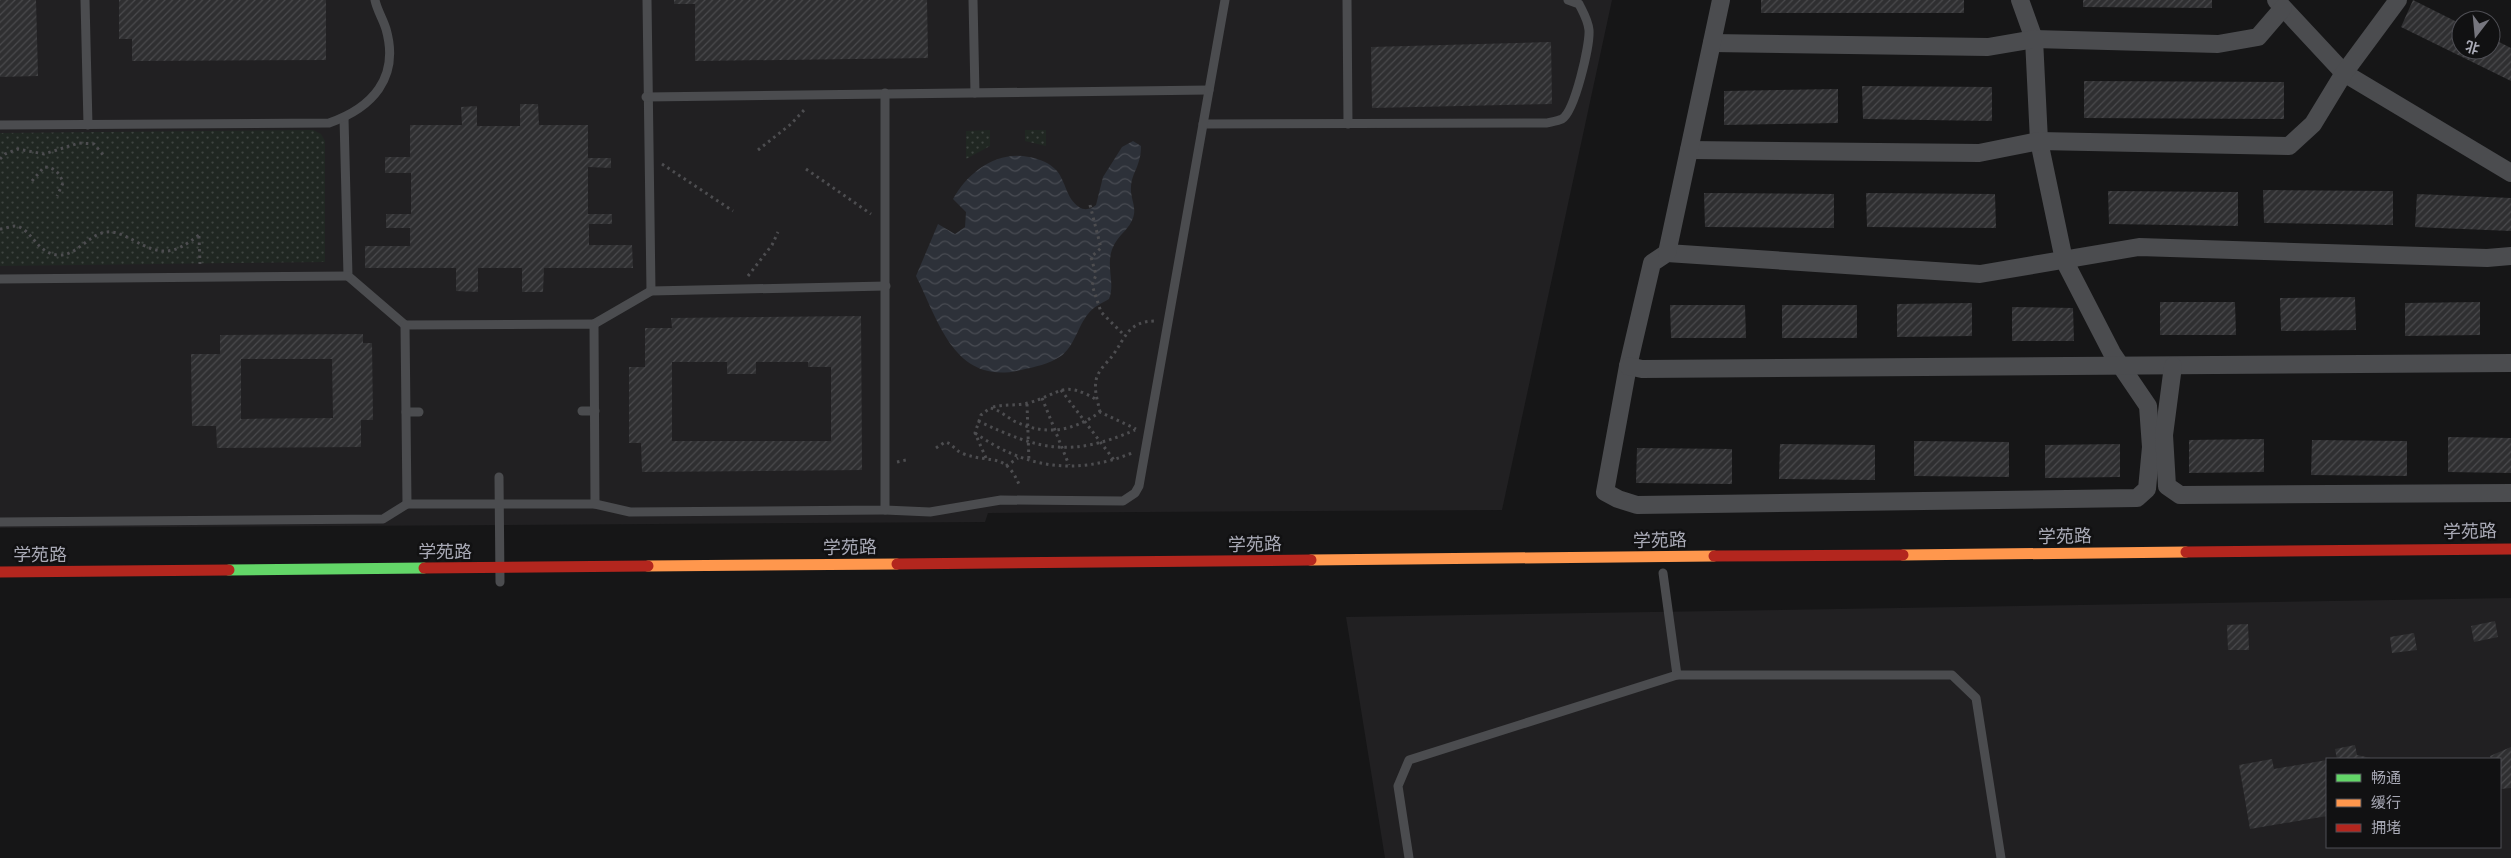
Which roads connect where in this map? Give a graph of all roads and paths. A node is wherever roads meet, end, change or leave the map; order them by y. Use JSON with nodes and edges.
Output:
{"nodes":[{"id":1,"x":85,"y":0,"type":"edge"},
{"id":2,"x":375,"y":0,"type":"edge"},
{"id":3,"x":647,"y":0,"type":"edge"},
{"id":4,"x":973,"y":0,"type":"edge"},
{"id":5,"x":1226,"y":0,"type":"edge"},
{"id":6,"x":1347,"y":0,"type":"edge"},
{"id":7,"x":1568,"y":0,"type":"edge"},
{"id":8,"x":1721,"y":0,"type":"edge"},
{"id":9,"x":2020,"y":0,"type":"edge"},
{"id":10,"x":2398,"y":0,"type":"edge"},
{"id":11,"x":2280,"y":4,"type":"edge"},
{"id":12,"x":2034,"y":39,"type":"junction"},
{"id":13,"x":1712,"y":43,"type":"junction"},
{"id":14,"x":2344,"y":73,"type":"junction"},
{"id":15,"x":1209,"y":90,"type":"junction"},
{"id":16,"x":885,"y":93,"type":"junction"},
{"id":17,"x":974,"y":93,"type":"junction"},
{"id":18,"x":816,"y":94,"type":"junction"},
{"id":19,"x":646,"y":97,"type":"junction"},
{"id":20,"x":344,"y":118,"type":"junction"},
{"id":21,"x":88,"y":124,"type":"junction"},
{"id":22,"x":1203,"y":124,"type":"junction"},
{"id":23,"x":1348,"y":124,"type":"junction"},
{"id":24,"x":0,"y":125,"type":"edge"},
{"id":25,"x":2039,"y":141,"type":"junction"},
{"id":26,"x":758,"y":150,"type":"dead end"},
{"id":27,"x":1689,"y":150,"type":"junction"},
{"id":28,"x":104,"y":156,"type":"dead end"},
{"id":29,"x":648,"y":158,"type":"junction"},
{"id":30,"x":0,"y":159,"type":"edge"},
{"id":31,"x":806,"y":169,"type":"dead end"},
{"id":32,"x":2511,"y":173,"type":"edge"},
{"id":33,"x":32,"y":181,"type":"dead end"},
{"id":34,"x":57,"y":196,"type":"dead end"},
{"id":35,"x":1090,"y":205,"type":"dead end"},
{"id":36,"x":732,"y":211,"type":"dead end"},
{"id":37,"x":885,"y":222,"type":"junction"},
{"id":38,"x":0,"y":229,"type":"edge"},
{"id":39,"x":778,"y":232,"type":"dead end"},
{"id":40,"x":1666,"y":253,"type":"junction"},
{"id":41,"x":2511,"y":256,"type":"edge"},
{"id":42,"x":2064,"y":260,"type":"junction"},
{"id":43,"x":348,"y":276,"type":"junction"},
{"id":44,"x":201,"y":278,"type":"junction"},
{"id":45,"x":0,"y":279,"type":"edge"},
{"id":46,"x":886,"y":286,"type":"junction"},
{"id":47,"x":745,"y":289,"type":"junction"},
{"id":48,"x":650,"y":290,"type":"junction"},
{"id":49,"x":1168,"y":322,"type":"junction"},
{"id":50,"x":405,"y":324,"type":"junction"},
{"id":51,"x":594,"y":324,"type":"junction"},
{"id":52,"x":1124,"y":335,"type":"junction"},
{"id":53,"x":2511,"y":363,"type":"edge"},
{"id":54,"x":1628,"y":366,"type":"junction"},
{"id":55,"x":2173,"y":366,"type":"junction"},
{"id":56,"x":2121,"y":367,"type":"junction"},
{"id":57,"x":1061,"y":390,"type":"junction"},
{"id":58,"x":1042,"y":398,"type":"junction"},
{"id":59,"x":1098,"y":400,"type":"junction"},
{"id":60,"x":1027,"y":404,"type":"junction"},
{"id":61,"x":990,"y":408,"type":"junction"},
{"id":62,"x":582,"y":411,"type":"dead end"},
{"id":63,"x":595,"y":411,"type":"junction"},
{"id":64,"x":406,"y":412,"type":"junction"},
{"id":65,"x":419,"y":412,"type":"dead end"},
{"id":66,"x":1100,"y":412,"type":"junction"},
{"id":67,"x":978,"y":421,"type":"junction"},
{"id":68,"x":1085,"y":423,"type":"junction"},
{"id":69,"x":1149,"y":424,"type":"junction"},
{"id":70,"x":1028,"y":427,"type":"junction"},
{"id":71,"x":1137,"y":429,"type":"junction"},
{"id":72,"x":1055,"y":431,"type":"junction"},
{"id":73,"x":975,"y":433,"type":"junction"},
{"id":74,"x":1029,"y":443,"type":"junction"},
{"id":75,"x":1101,"y":443,"type":"junction"},
{"id":76,"x":1062,"y":447,"type":"junction"},
{"id":77,"x":936,"y":448,"type":"dead end"},
{"id":78,"x":1145,"y":448,"type":"junction"},
{"id":79,"x":986,"y":458,"type":"junction"},
{"id":80,"x":1018,"y":458,"type":"junction"},
{"id":81,"x":1114,"y":460,"type":"junction"},
{"id":82,"x":1029,"y":462,"type":"junction"},
{"id":83,"x":1069,"y":465,"type":"junction"},
{"id":84,"x":1006,"y":466,"type":"junction"},
{"id":85,"x":499,"y":477,"type":"dead end"},
{"id":86,"x":2511,"y":493,"type":"edge"},
{"id":87,"x":1022,"y":500,"type":"junction"},
{"id":88,"x":407,"y":504,"type":"junction"},
{"id":89,"x":500,"y":504,"type":"junction"},
{"id":90,"x":595,"y":504,"type":"junction"},
{"id":91,"x":885,"y":510,"type":"junction"},
{"id":92,"x":0,"y":522,"type":"edge"},
{"id":93,"x":2511,"y":549,"type":"edge"},
{"id":94,"x":500,"y":568,"type":"junction"},
{"id":95,"x":0,"y":572,"type":"edge"},
{"id":96,"x":1663,"y":574,"type":"dead end"},
{"id":97,"x":501,"y":582,"type":"dead end"},
{"id":98,"x":1678,"y":675,"type":"junction"},
{"id":99,"x":1409,"y":858,"type":"edge"},
{"id":100,"x":2001,"y":858,"type":"edge"}],
"edges":[{"from":1,"to":21,"type":"lane"},
{"from":2,"to":20,"type":"lane"},
{"from":3,"to":19,"type":"lane"},
{"from":4,"to":17,"type":"lane"},
{"from":5,"to":15,"type":"lane"},
{"from":6,"to":23,"type":"lane"},
{"from":7,"to":23,"type":"lane"},
{"from":8,"to":13,"type":"street"},
{"from":9,"to":12,"type":"street"},
{"from":10,"to":14,"type":"street"},
{"from":11,"to":12,"type":"street"},
{"from":11,"to":14,"type":"street"},
{"from":12,"to":13,"type":"street"},
{"from":12,"to":25,"type":"street"},
{"from":13,"to":27,"type":"street"},
{"from":14,"to":25,"type":"street"},
{"from":14,"to":32,"type":"street"},
{"from":15,"to":17,"type":"lane"},
{"from":15,"to":22,"type":"lane"},
{"from":16,"to":17,"type":"lane"},
{"from":16,"to":18,"type":"lane"},
{"from":16,"to":37,"type":"lane"},
{"from":18,"to":19,"type":"lane"},
{"from":18,"to":26,"type":"path"},
{"from":19,"to":29,"type":"lane"},
{"from":20,"to":21,"type":"lane"},
{"from":20,"to":43,"type":"lane"},
{"from":21,"to":24,"type":"lane"},
{"from":22,"to":23,"type":"lane"},
{"from":22,"to":49,"type":"lane"},
{"from":25,"to":27,"type":"street"},
{"from":25,"to":42,"type":"street"},
{"from":27,"to":40,"type":"street"},
{"from":28,"to":30,"type":"path"},
{"from":29,"to":36,"type":"path"},
{"from":29,"to":48,"type":"lane"},
{"from":31,"to":37,"type":"path"},
{"from":33,"to":34,"type":"path"},
{"from":35,"to":52,"type":"path"},
{"from":37,"to":46,"type":"lane"},
{"from":38,"to":44,"type":"path"},
{"from":39,"to":47,"type":"path"},
{"from":40,"to":42,"type":"street"},
{"from":40,"to":54,"type":"street"},
{"from":41,"to":42,"type":"street"},
{"from":42,"to":56,"type":"street"},
{"from":43,"to":44,"type":"lane"},
{"from":43,"to":50,"type":"lane"},
{"from":44,"to":45,"type":"lane"},
{"from":46,"to":47,"type":"lane"},
{"from":46,"to":91,"type":"lane"},
{"from":47,"to":48,"type":"lane"},
{"from":48,"to":51,"type":"lane"},
{"from":49,"to":52,"type":"path"},
{"from":49,"to":69,"type":"lane"},
{"from":50,"to":51,"type":"lane"},
{"from":50,"to":64,"type":"lane"},
{"from":51,"to":63,"type":"lane"},
{"from":52,"to":59,"type":"path"},
{"from":53,"to":55,"type":"street"},
{"from":54,"to":56,"type":"street"},
{"from":54,"to":56,"type":"street"},
{"from":55,"to":56,"type":"street"},
{"from":55,"to":86,"type":"street"},
{"from":57,"to":58,"type":"path"},
{"from":57,"to":59,"type":"path"},
{"from":57,"to":68,"type":"path"},
{"from":58,"to":60,"type":"path"},
{"from":58,"to":72,"type":"path"},
{"from":59,"to":66,"type":"path"},
{"from":60,"to":61,"type":"path"},
{"from":60,"to":70,"type":"path"},
{"from":61,"to":67,"type":"path"},
{"from":61,"to":70,"type":"path"},
{"from":62,"to":63,"type":"lane"},
{"from":63,"to":90,"type":"lane"},
{"from":64,"to":65,"type":"lane"},
{"from":64,"to":88,"type":"lane"},
{"from":66,"to":68,"type":"path"},
{"from":66,"to":71,"type":"path"},
{"from":67,"to":73,"type":"path"},
{"from":67,"to":74,"type":"path"},
{"from":68,"to":72,"type":"path"},
{"from":68,"to":75,"type":"path"},
{"from":69,"to":71,"type":"path"},
{"from":69,"to":78,"type":"lane"},
{"from":70,"to":72,"type":"path"},
{"from":70,"to":74,"type":"path"},
{"from":71,"to":75,"type":"path"},
{"from":72,"to":76,"type":"path"},
{"from":73,"to":79,"type":"path"},
{"from":73,"to":80,"type":"path"},
{"from":74,"to":76,"type":"path"},
{"from":74,"to":82,"type":"path"},
{"from":75,"to":76,"type":"path"},
{"from":75,"to":81,"type":"path"},
{"from":76,"to":83,"type":"path"},
{"from":77,"to":79,"type":"path"},
{"from":78,"to":81,"type":"path"},
{"from":78,"to":87,"type":"lane"},
{"from":79,"to":84,"type":"path"},
{"from":80,"to":82,"type":"path"},
{"from":80,"to":84,"type":"path"},
{"from":81,"to":83,"type":"path"},
{"from":82,"to":83,"type":"path"},
{"from":84,"to":87,"type":"path"},
{"from":85,"to":89,"type":"lane"},
{"from":87,"to":91,"type":"lane"},
{"from":88,"to":89,"type":"lane"},
{"from":88,"to":92,"type":"lane"},
{"from":89,"to":90,"type":"lane"},
{"from":89,"to":94,"type":"lane"},
{"from":90,"to":91,"type":"lane"},
{"from":93,"to":94,"type":"street","name":"学苑路"},
{"from":94,"to":95,"type":"street","name":"学苑路"},
{"from":94,"to":97,"type":"lane"},
{"from":96,"to":98,"type":"lane"},
{"from":98,"to":99,"type":"lane"},
{"from":98,"to":100,"type":"lane"}]}
